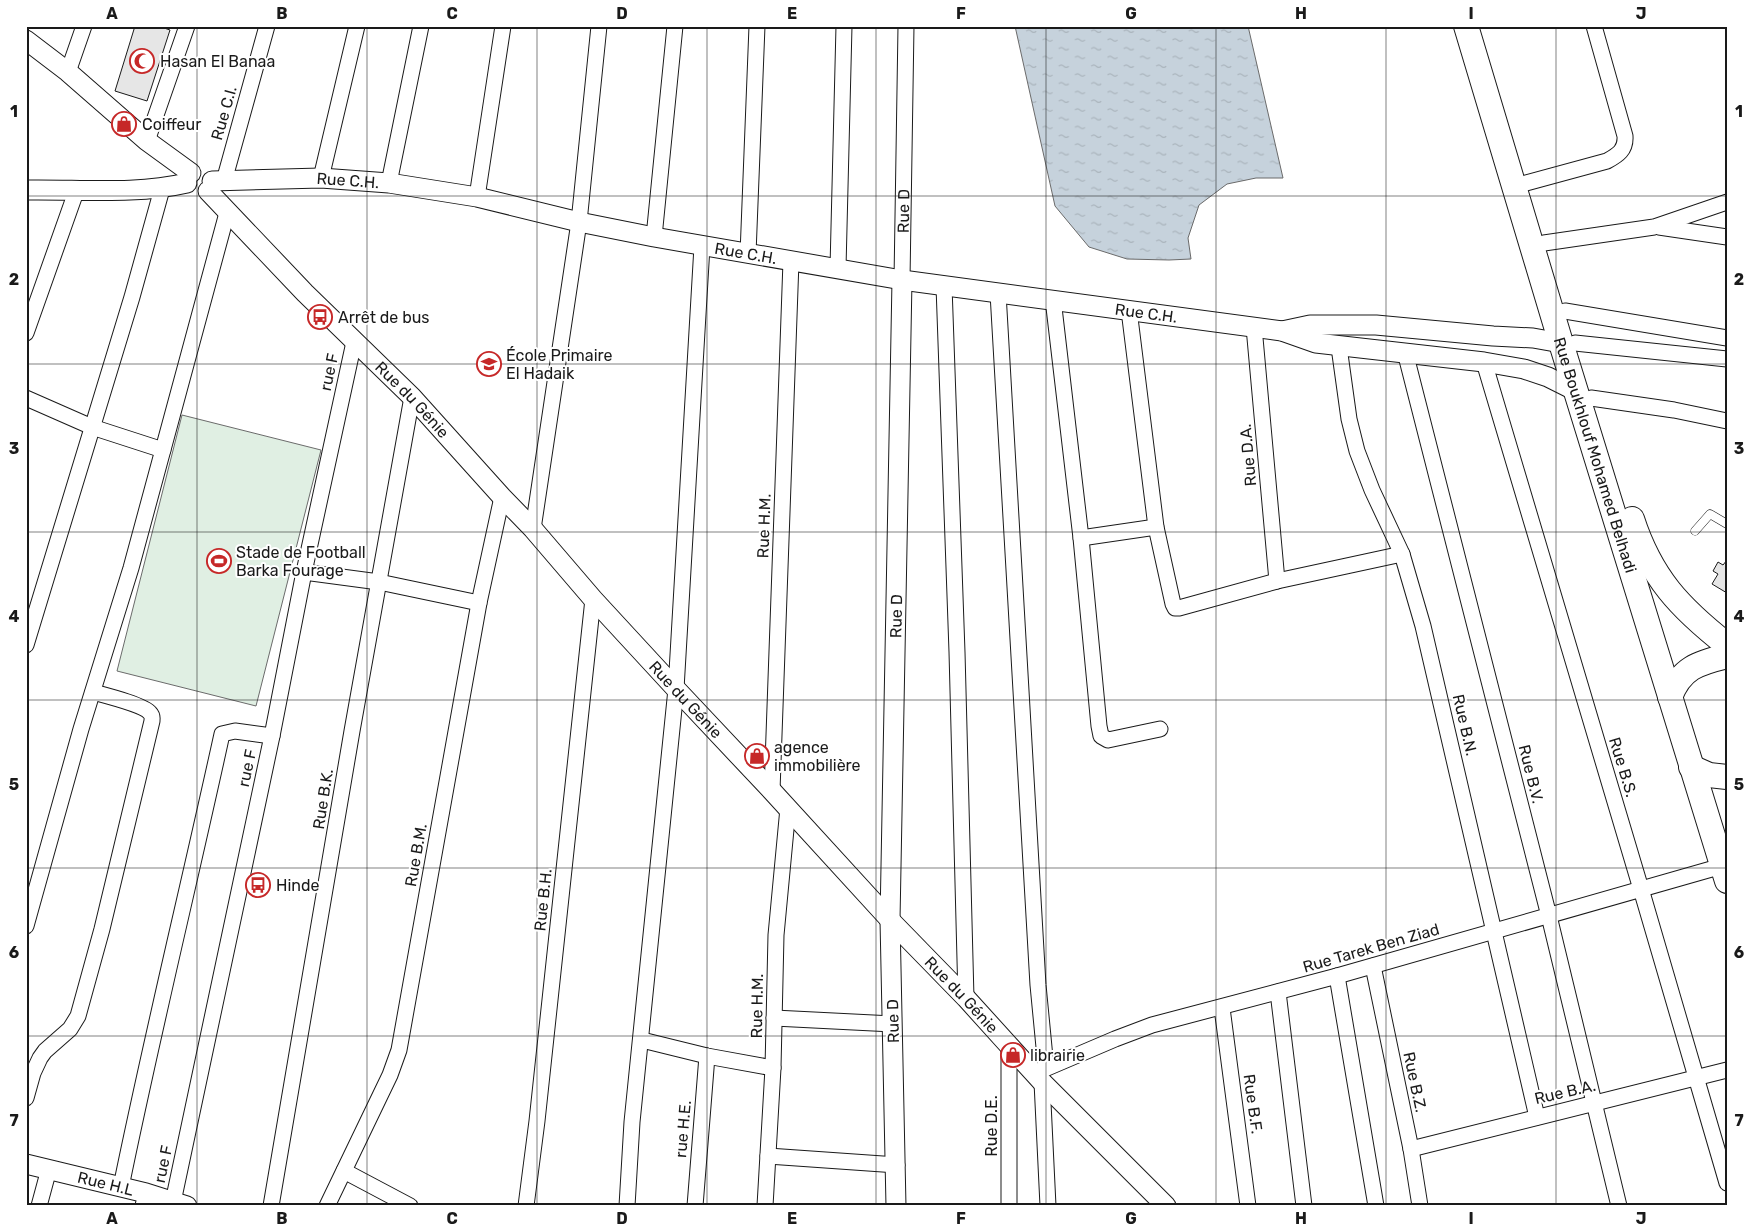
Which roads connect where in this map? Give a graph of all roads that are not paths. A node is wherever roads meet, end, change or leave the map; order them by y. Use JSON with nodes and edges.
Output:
{"nodes":[{"id":1,"x":84,"y":26,"type":"edge"},
{"id":2,"x":187,"y":26,"type":"edge"},
{"id":3,"x":267,"y":26,"type":"edge"},
{"id":4,"x":357,"y":26,"type":"edge"},
{"id":5,"x":421,"y":26,"type":"edge"},
{"id":6,"x":504,"y":26,"type":"edge"},
{"id":7,"x":600,"y":26,"type":"edge"},
{"id":8,"x":675,"y":26,"type":"edge"},
{"id":9,"x":757,"y":26,"type":"edge"},
{"id":10,"x":844,"y":26,"type":"edge"},
{"id":11,"x":906,"y":26,"type":"edge"},
{"id":12,"x":1466,"y":26,"type":"edge"},
{"id":13,"x":1480,"y":26,"type":"edge"},
{"id":14,"x":1594,"y":26,"type":"edge"},
{"id":15,"x":26,"y":40,"type":"edge"},
{"id":16,"x":68,"y":72,"type":"junction"},
{"id":17,"x":147,"y":141,"type":"junction"},
{"id":18,"x":189,"y":178,"type":"junction"},
{"id":19,"x":321,"y":178,"type":"junction"},
{"id":20,"x":388,"y":183,"type":"junction"},
{"id":21,"x":1526,"y":183,"type":"junction"},
{"id":22,"x":214,"y":185,"type":"junction"},
{"id":23,"x":77,"y":189,"type":"junction"},
{"id":24,"x":162,"y":189,"type":"junction"},
{"id":25,"x":26,"y":190,"type":"edge"},
{"id":26,"x":477,"y":197,"type":"junction"},
{"id":27,"x":1727,"y":202,"type":"edge"},
{"id":28,"x":227,"y":213,"type":"junction"},
{"id":29,"x":579,"y":222,"type":"junction"},
{"id":30,"x":1654,"y":227,"type":"junction"},
{"id":31,"x":654,"y":237,"type":"junction"},
{"id":32,"x":1727,"y":237,"type":"edge"},
{"id":33,"x":1544,"y":243,"type":"junction"},
{"id":34,"x":702,"y":246,"type":"junction"},
{"id":35,"x":748,"y":254,"type":"junction"},
{"id":36,"x":790,"y":261,"type":"junction"},
{"id":37,"x":838,"y":268,"type":"junction"},
{"id":38,"x":902,"y":280,"type":"junction"},
{"id":39,"x":944,"y":286,"type":"junction"},
{"id":40,"x":998,"y":293,"type":"junction"},
{"id":41,"x":1053,"y":299,"type":"junction"},
{"id":42,"x":1129,"y":310,"type":"junction"},
{"id":43,"x":1565,"y":310,"type":"junction"},
{"id":44,"x":1254,"y":327,"type":"junction"},
{"id":45,"x":1282,"y":331,"type":"junction"},
{"id":46,"x":26,"y":333,"type":"edge"},
{"id":47,"x":1727,"y":338,"type":"edge"},
{"id":48,"x":354,"y":342,"type":"junction"},
{"id":49,"x":1568,"y":343,"type":"junction"},
{"id":50,"x":1339,"y":347,"type":"junction"},
{"id":51,"x":1405,"y":352,"type":"junction"},
{"id":52,"x":1727,"y":359,"type":"edge"},
{"id":53,"x":1484,"y":362,"type":"junction"},
{"id":54,"x":1584,"y":394,"type":"junction"},
{"id":55,"x":412,"y":397,"type":"junction"},
{"id":56,"x":26,"y":398,"type":"edge"},
{"id":57,"x":1727,"y":421,"type":"edge"},
{"id":58,"x":92,"y":427,"type":"junction"},
{"id":59,"x":163,"y":450,"type":"junction"},
{"id":60,"x":502,"y":497,"type":"junction"},
{"id":61,"x":1727,"y":524,"type":"edge"},
{"id":62,"x":1156,"y":527,"type":"junction"},
{"id":63,"x":533,"y":530,"type":"junction"},
{"id":64,"x":1695,"y":531,"type":"dead end"},
{"id":65,"x":1081,"y":538,"type":"junction"},
{"id":66,"x":1402,"y":554,"type":"junction"},
{"id":67,"x":304,"y":572,"type":"junction"},
{"id":68,"x":1277,"y":581,"type":"junction"},
{"id":69,"x":379,"y":582,"type":"junction"},
{"id":70,"x":593,"y":598,"type":"junction"},
{"id":71,"x":479,"y":603,"type":"junction"},
{"id":72,"x":26,"y":645,"type":"edge"},
{"id":73,"x":1727,"y":645,"type":"edge"},
{"id":74,"x":1727,"y":656,"type":"edge"},
{"id":75,"x":676,"y":690,"type":"junction"},
{"id":76,"x":93,"y":692,"type":"junction"},
{"id":77,"x":1670,"y":697,"type":"junction"},
{"id":78,"x":1160,"y":729,"type":"dead end"},
{"id":79,"x":272,"y":736,"type":"junction"},
{"id":80,"x":1691,"y":767,"type":"junction"},
{"id":81,"x":1727,"y":777,"type":"edge"},
{"id":82,"x":772,"y":791,"type":"junction"},
{"id":83,"x":788,"y":808,"type":"junction"},
{"id":84,"x":1727,"y":827,"type":"edge"},
{"id":85,"x":1722,"y":867,"type":"edge"},
{"id":86,"x":1641,"y":890,"type":"junction"},
{"id":87,"x":1549,"y":916,"type":"junction"},
{"id":88,"x":890,"y":920,"type":"junction"},
{"id":89,"x":26,"y":926,"type":"edge"},
{"id":90,"x":1493,"y":932,"type":"junction"},
{"id":91,"x":1373,"y":966,"type":"junction"},
{"id":92,"x":1337,"y":976,"type":"junction"},
{"id":93,"x":1278,"y":992,"type":"junction"},
{"id":94,"x":966,"y":998,"type":"junction"},
{"id":95,"x":1222,"y":1008,"type":"junction"},
{"id":96,"x":774,"y":1018,"type":"junction"},
{"id":97,"x":893,"y":1024,"type":"junction"},
{"id":98,"x":642,"y":1040,"type":"junction"},
{"id":99,"x":1009,"y":1046,"type":"junction"},
{"id":100,"x":707,"y":1056,"type":"junction"},
{"id":101,"x":773,"y":1068,"type":"junction"},
{"id":102,"x":1727,"y":1070,"type":"edge"},
{"id":103,"x":1041,"y":1075,"type":"junction"},
{"id":104,"x":1695,"y":1077,"type":"junction"},
{"id":105,"x":26,"y":1098,"type":"edge"},
{"id":106,"x":1594,"y":1104,"type":"junction"},
{"id":107,"x":1537,"y":1117,"type":"junction"},
{"id":108,"x":1411,"y":1149,"type":"junction"},
{"id":109,"x":768,"y":1156,"type":"junction"},
{"id":110,"x":26,"y":1164,"type":"edge"},
{"id":111,"x":896,"y":1165,"type":"junction"},
{"id":112,"x":49,"y":1169,"type":"junction"},
{"id":113,"x":344,"y":1171,"type":"junction"},
{"id":114,"x":1727,"y":1183,"type":"edge"},
{"id":115,"x":121,"y":1187,"type":"junction"},
{"id":116,"x":144,"y":1199,"type":"edge"},
{"id":117,"x":1160,"y":1203,"type":"edge"},
{"id":118,"x":180,"y":1204,"type":"edge"},
{"id":119,"x":39,"y":1206,"type":"edge"},
{"id":120,"x":271,"y":1206,"type":"edge"},
{"id":121,"x":327,"y":1206,"type":"edge"},
{"id":122,"x":410,"y":1206,"type":"edge"},
{"id":123,"x":526,"y":1206,"type":"edge"},
{"id":124,"x":626,"y":1206,"type":"edge"},
{"id":125,"x":695,"y":1206,"type":"edge"},
{"id":126,"x":765,"y":1206,"type":"edge"},
{"id":127,"x":896,"y":1206,"type":"edge"},
{"id":128,"x":1009,"y":1206,"type":"edge"},
{"id":129,"x":1048,"y":1206,"type":"edge"},
{"id":130,"x":1248,"y":1206,"type":"edge"},
{"id":131,"x":1304,"y":1206,"type":"edge"},
{"id":132,"x":1376,"y":1206,"type":"edge"},
{"id":133,"x":1420,"y":1206,"type":"edge"},
{"id":134,"x":1619,"y":1206,"type":"edge"}],
"edges":[{"from":1,"to":16,"type":"street"},
{"from":2,"to":17,"type":"street"},
{"from":3,"to":22,"type":"street","name":"Rue C.I."},
{"from":4,"to":19,"type":"street"},
{"from":5,"to":20,"type":"street"},
{"from":6,"to":26,"type":"street"},
{"from":7,"to":29,"type":"street"},
{"from":8,"to":31,"type":"street"},
{"from":9,"to":35,"type":"street"},
{"from":10,"to":37,"type":"street"},
{"from":11,"to":38,"type":"street","name":"Rue D"},
{"from":12,"to":49,"type":"main road","name":"Rue Boukhlouf Mohamed Belhadi"},
{"from":13,"to":21,"type":"main road","name":"Rue Boukhlouf Mohamed Belhadi"},
{"from":14,"to":21,"type":"street"},
{"from":15,"to":16,"type":"street"},
{"from":16,"to":17,"type":"street"},
{"from":17,"to":18,"type":"street"},
{"from":18,"to":22,"type":"street","name":"Rue C.H."},
{"from":18,"to":24,"type":"street"},
{"from":19,"to":20,"type":"street","name":"Rue C.H."},
{"from":19,"to":22,"type":"street","name":"Rue C.H."},
{"from":20,"to":26,"type":"street","name":"Rue C.H."},
{"from":21,"to":33,"type":"main road","name":"Rue Boukhlouf Mohamed Belhadi"},
{"from":22,"to":28,"type":"street","name":"Rue du Génie"},
{"from":23,"to":24,"type":"street"},
{"from":23,"to":25,"type":"street"},
{"from":23,"to":46,"type":"street"},
{"from":24,"to":58,"type":"street"},
{"from":26,"to":29,"type":"street","name":"Rue C.H."},
{"from":27,"to":30,"type":"street"},
{"from":28,"to":48,"type":"street","name":"Rue du Génie"},
{"from":28,"to":59,"type":"street"},
{"from":29,"to":31,"type":"street","name":"Rue C.H."},
{"from":29,"to":63,"type":"street"},
{"from":30,"to":32,"type":"street"},
{"from":30,"to":33,"type":"street"},
{"from":31,"to":34,"type":"street","name":"Rue C.H."},
{"from":33,"to":43,"type":"main road","name":"Rue Boukhlouf Mohamed Belhadi"},
{"from":34,"to":35,"type":"street","name":"Rue C.H."},
{"from":34,"to":75,"type":"street"},
{"from":35,"to":36,"type":"street","name":"Rue C.H."},
{"from":36,"to":37,"type":"street","name":"Rue C.H."},
{"from":36,"to":82,"type":"street","name":"Rue H.M."},
{"from":37,"to":38,"type":"street","name":"Rue C.H."},
{"from":38,"to":39,"type":"street","name":"Rue C.H."},
{"from":38,"to":88,"type":"street","name":"Rue D"},
{"from":39,"to":40,"type":"street","name":"Rue C.H."},
{"from":39,"to":94,"type":"street"},
{"from":40,"to":41,"type":"street","name":"Rue C.H."},
{"from":40,"to":103,"type":"street"},
{"from":41,"to":42,"type":"street","name":"Rue C.H."},
{"from":41,"to":65,"type":"street"},
{"from":42,"to":44,"type":"street","name":"Rue C.H."},
{"from":42,"to":62,"type":"street"},
{"from":43,"to":47,"type":"street"},
{"from":43,"to":49,"type":"main road","name":"Rue Boukhlouf Mohamed Belhadi"},
{"from":44,"to":45,"type":"street","name":"Rue C.H."},
{"from":44,"to":68,"type":"street","name":"Rue D.A."},
{"from":45,"to":49,"type":"street","name":"Rue C.H."},
{"from":45,"to":50,"type":"street","name":"Rue C.H."},
{"from":48,"to":55,"type":"street","name":"Rue du Génie"},
{"from":48,"to":67,"type":"street","name":"rue F"},
{"from":49,"to":52,"type":"street"},
{"from":49,"to":54,"type":"main road","name":"Rue Boukhlouf Mohamed Belhadi"},
{"from":50,"to":51,"type":"street","name":"Rue C.H."},
{"from":50,"to":66,"type":"street","name":"Rue B.N."},
{"from":51,"to":53,"type":"street","name":"Rue C.H."},
{"from":51,"to":87,"type":"street","name":"Rue B.V."},
{"from":53,"to":54,"type":"street","name":"Rue C.H."},
{"from":53,"to":86,"type":"street","name":"Rue B.S."},
{"from":54,"to":57,"type":"street"},
{"from":54,"to":73,"type":"main road","name":"Rue Boukhlouf Mohamed Belhadi"},
{"from":54,"to":77,"type":"main road","name":"Rue Boukhlouf Mohamed Belhadi"},
{"from":55,"to":60,"type":"street","name":"Rue du Génie"},
{"from":55,"to":69,"type":"street","name":"Rue B.K."},
{"from":56,"to":58,"type":"street"},
{"from":58,"to":59,"type":"street"},
{"from":58,"to":72,"type":"street"},
{"from":59,"to":76,"type":"street"},
{"from":60,"to":63,"type":"street","name":"Rue du Génie"},
{"from":60,"to":71,"type":"street","name":"Rue B.M."},
{"from":61,"to":64,"type":"lane"},
{"from":62,"to":65,"type":"street"},
{"from":62,"to":68,"type":"street"},
{"from":63,"to":70,"type":"street","name":"Rue du Génie"},
{"from":65,"to":78,"type":"street"},
{"from":66,"to":68,"type":"street"},
{"from":66,"to":90,"type":"street","name":"Rue B.N."},
{"from":67,"to":69,"type":"street"},
{"from":67,"to":79,"type":"street","name":"rue F"},
{"from":69,"to":71,"type":"street"},
{"from":69,"to":120,"type":"street","name":"Rue B.K."},
{"from":70,"to":75,"type":"street","name":"Rue du Génie"},
{"from":70,"to":123,"type":"street","name":"Rue B.H."},
{"from":71,"to":113,"type":"street","name":"Rue B.M."},
{"from":74,"to":77,"type":"main road"},
{"from":75,"to":82,"type":"street","name":"Rue du Génie"},
{"from":75,"to":98,"type":"street"},
{"from":76,"to":89,"type":"street"},
{"from":76,"to":105,"type":"street"},
{"from":77,"to":80,"type":"main road","name":"Rue Boukhlouf Mohamed Belhadi"},
{"from":79,"to":115,"type":"street"},
{"from":79,"to":118,"type":"street","name":"rue F"},
{"from":80,"to":81,"type":"main road"},
{"from":80,"to":85,"type":"main road","name":"Rue Boukhlouf Mohamed Belhadi"},
{"from":82,"to":83,"type":"street","name":"Rue du Génie"},
{"from":83,"to":88,"type":"street","name":"Rue du Génie"},
{"from":83,"to":96,"type":"street","name":"Rue H.M."},
{"from":84,"to":85,"type":"main road"},
{"from":85,"to":86,"type":"street","name":"Rue Tarek Ben Ziad"},
{"from":86,"to":87,"type":"street","name":"Rue Tarek Ben Ziad"},
{"from":86,"to":104,"type":"street","name":"Rue B.S."},
{"from":87,"to":90,"type":"street","name":"Rue Tarek Ben Ziad"},
{"from":87,"to":106,"type":"street","name":"Rue B.V."},
{"from":88,"to":94,"type":"street","name":"Rue du Génie"},
{"from":88,"to":97,"type":"street","name":"Rue D"},
{"from":90,"to":91,"type":"street","name":"Rue Tarek Ben Ziad"},
{"from":90,"to":107,"type":"street","name":"Rue B.N."},
{"from":91,"to":92,"type":"street","name":"Rue Tarek Ben Ziad"},
{"from":91,"to":108,"type":"street","name":"Rue B.Z."},
{"from":92,"to":93,"type":"street","name":"Rue Tarek Ben Ziad"},
{"from":92,"to":132,"type":"street"},
{"from":93,"to":95,"type":"street","name":"Rue Tarek Ben Ziad"},
{"from":93,"to":131,"type":"street"},
{"from":94,"to":99,"type":"street","name":"Rue du Génie"},
{"from":95,"to":103,"type":"street","name":"Rue Tarek Ben Ziad"},
{"from":95,"to":130,"type":"street","name":"Rue B.F."},
{"from":96,"to":97,"type":"street"},
{"from":96,"to":101,"type":"street","name":"Rue H.M."},
{"from":97,"to":111,"type":"street","name":"Rue D"},
{"from":98,"to":100,"type":"street"},
{"from":98,"to":124,"type":"street"},
{"from":99,"to":103,"type":"street","name":"Rue du Génie"},
{"from":99,"to":128,"type":"street","name":"Rue D.E."},
{"from":100,"to":101,"type":"street"},
{"from":100,"to":125,"type":"street","name":"rue H.E."},
{"from":101,"to":109,"type":"street","name":"Rue H.M."},
{"from":102,"to":104,"type":"street","name":"Rue B.A."},
{"from":103,"to":117,"type":"street","name":"Rue du Génie"},
{"from":103,"to":129,"type":"street"},
{"from":104,"to":106,"type":"street","name":"Rue B.A."},
{"from":104,"to":114,"type":"street","name":"Rue B.S."},
{"from":106,"to":107,"type":"street","name":"Rue B.A."},
{"from":106,"to":134,"type":"street","name":"Rue B.V."},
{"from":107,"to":108,"type":"street","name":"Rue B.A."},
{"from":108,"to":133,"type":"street","name":"Rue B.Z."},
{"from":109,"to":111,"type":"street"},
{"from":109,"to":126,"type":"street","name":"Rue H.M."},
{"from":110,"to":112,"type":"street","name":"Rue H.L"},
{"from":111,"to":127,"type":"street","name":"Rue D"},
{"from":112,"to":115,"type":"street","name":"Rue H.L"},
{"from":112,"to":119,"type":"street"},
{"from":113,"to":121,"type":"street","name":"Rue B.M."},
{"from":113,"to":122,"type":"street"},
{"from":115,"to":116,"type":"street","name":"Rue H.L"},
{"from":116,"to":118,"type":"street","name":"Rue H.L"}]}
